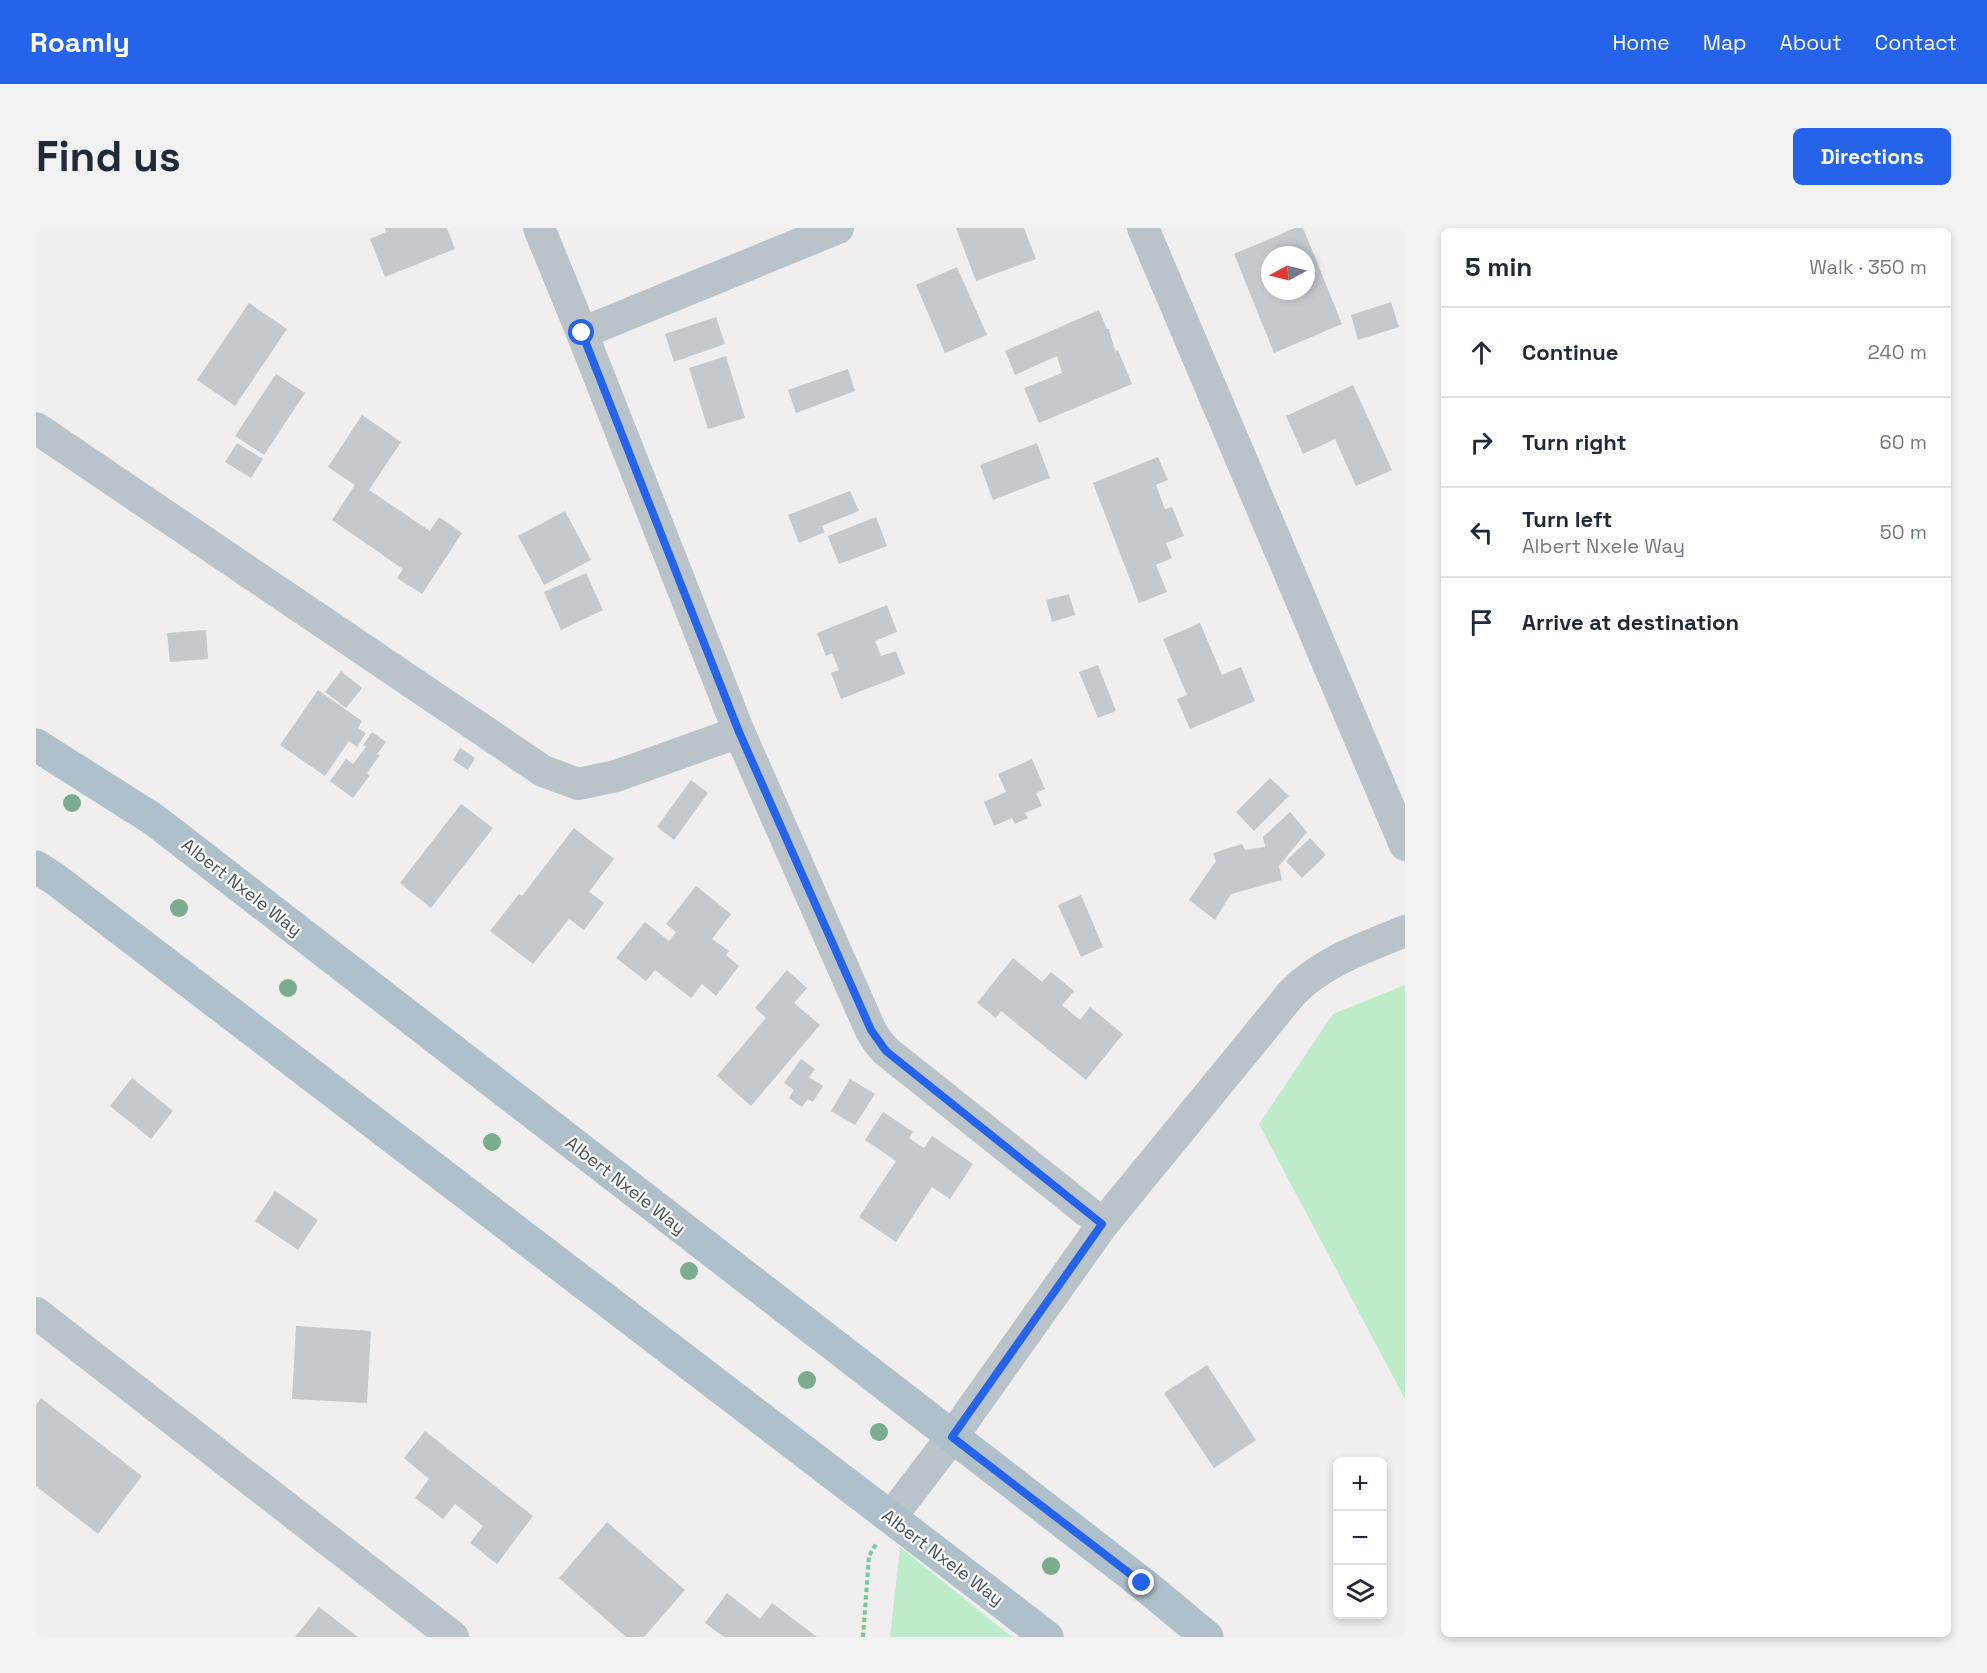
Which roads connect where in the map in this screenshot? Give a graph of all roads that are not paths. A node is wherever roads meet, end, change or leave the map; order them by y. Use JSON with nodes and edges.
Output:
{"nodes":[{"id":1,"x":538,"y":228,"type":"edge"},
{"id":2,"x":838,"y":228,"type":"edge"},
{"id":3,"x":1143,"y":228,"type":"edge"},
{"id":4,"x":582,"y":333,"type":"junction"},
{"id":5,"x":36,"y":428,"type":"edge"},
{"id":6,"x":739,"y":732,"type":"junction"},
{"id":7,"x":36,"y":745,"type":"edge"},
{"id":8,"x":1405,"y":845,"type":"edge"},
{"id":9,"x":36,"y":867,"type":"edge"},
{"id":10,"x":1405,"y":931,"type":"edge"},
{"id":11,"x":1102,"y":1224,"type":"junction"},
{"id":12,"x":36,"y":1313,"type":"edge"},
{"id":13,"x":952,"y":1437,"type":"junction"},
{"id":14,"x":891,"y":1517,"type":"junction"},
{"id":15,"x":453,"y":1637,"type":"edge"},
{"id":16,"x":1047,"y":1637,"type":"edge"},
{"id":17,"x":1207,"y":1637,"type":"edge"}],
"edges":[{"from":1,"to":4,"type":"street"},
{"from":2,"to":4,"type":"street"},
{"from":3,"to":8,"type":"street"},
{"from":4,"to":6,"type":"street"},
{"from":5,"to":6,"type":"street"},
{"from":6,"to":11,"type":"street"},
{"from":7,"to":13,"type":"main road","name":"Albert Nxele Way"},
{"from":9,"to":14,"type":"main road","name":"Albert Nxele Way"},
{"from":10,"to":11,"type":"street"},
{"from":11,"to":13,"type":"street"},
{"from":12,"to":15,"type":"street"},
{"from":13,"to":14,"type":"street"},
{"from":13,"to":17,"type":"main road","name":"Albert Nxele Way"},
{"from":14,"to":16,"type":"main road","name":"Albert Nxele Way"}]}
